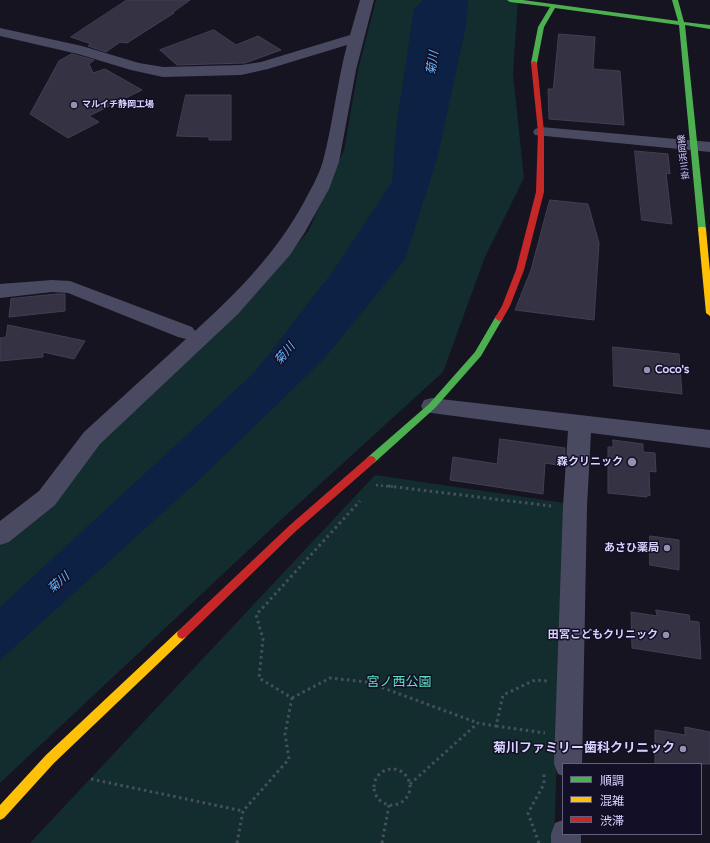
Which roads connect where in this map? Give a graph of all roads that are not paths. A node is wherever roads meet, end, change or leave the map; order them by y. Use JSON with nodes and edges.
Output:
{"nodes":[{"id":1,"x":367,"y":0,"type":"edge"},
{"id":2,"x":510,"y":0,"type":"edge"},
{"id":3,"x":675,"y":0,"type":"edge"},
{"id":4,"x":530,"y":2,"type":"edge"},
{"id":5,"x":553,"y":6,"type":"junction"},
{"id":6,"x":682,"y":24,"type":"junction"},
{"id":7,"x":710,"y":27,"type":"edge"},
{"id":8,"x":0,"y":32,"type":"edge"},
{"id":9,"x":356,"y":38,"type":"junction"},
{"id":10,"x":541,"y":132,"type":"junction"},
{"id":11,"x":693,"y":146,"type":"junction"},
{"id":12,"x":710,"y":147,"type":"edge"},
{"id":13,"x":0,"y":291,"type":"edge"},
{"id":14,"x":710,"y":313,"type":"edge"},
{"id":15,"x":185,"y":332,"type":"dead end"},
{"id":16,"x":432,"y":406,"type":"junction"},
{"id":17,"x":580,"y":423,"type":"junction"},
{"id":18,"x":710,"y":439,"type":"edge"},
{"id":19,"x":0,"y":535,"type":"edge"},
{"id":20,"x":556,"y":767,"type":"edge"},
{"id":21,"x":0,"y":814,"type":"edge"}],
"edges":[{"from":1,"to":9,"type":"street"},
{"from":2,"to":4,"type":"street"},
{"from":3,"to":6,"type":"street","name":"掛川浜岡線"},
{"from":4,"to":5,"type":"street"},
{"from":5,"to":6,"type":"street"},
{"from":5,"to":10,"type":"street"},
{"from":6,"to":7,"type":"street"},
{"from":6,"to":11,"type":"street","name":"掛川浜岡線"},
{"from":8,"to":9,"type":"street"},
{"from":9,"to":19,"type":"street"},
{"from":10,"to":11,"type":"street"},
{"from":10,"to":16,"type":"street"},
{"from":11,"to":12,"type":"street"},
{"from":11,"to":14,"type":"street","name":"掛川浜岡線"},
{"from":13,"to":15,"type":"street"},
{"from":16,"to":17,"type":"street"},
{"from":16,"to":21,"type":"street"},
{"from":17,"to":18,"type":"street"},
{"from":17,"to":20,"type":"street"}]}
